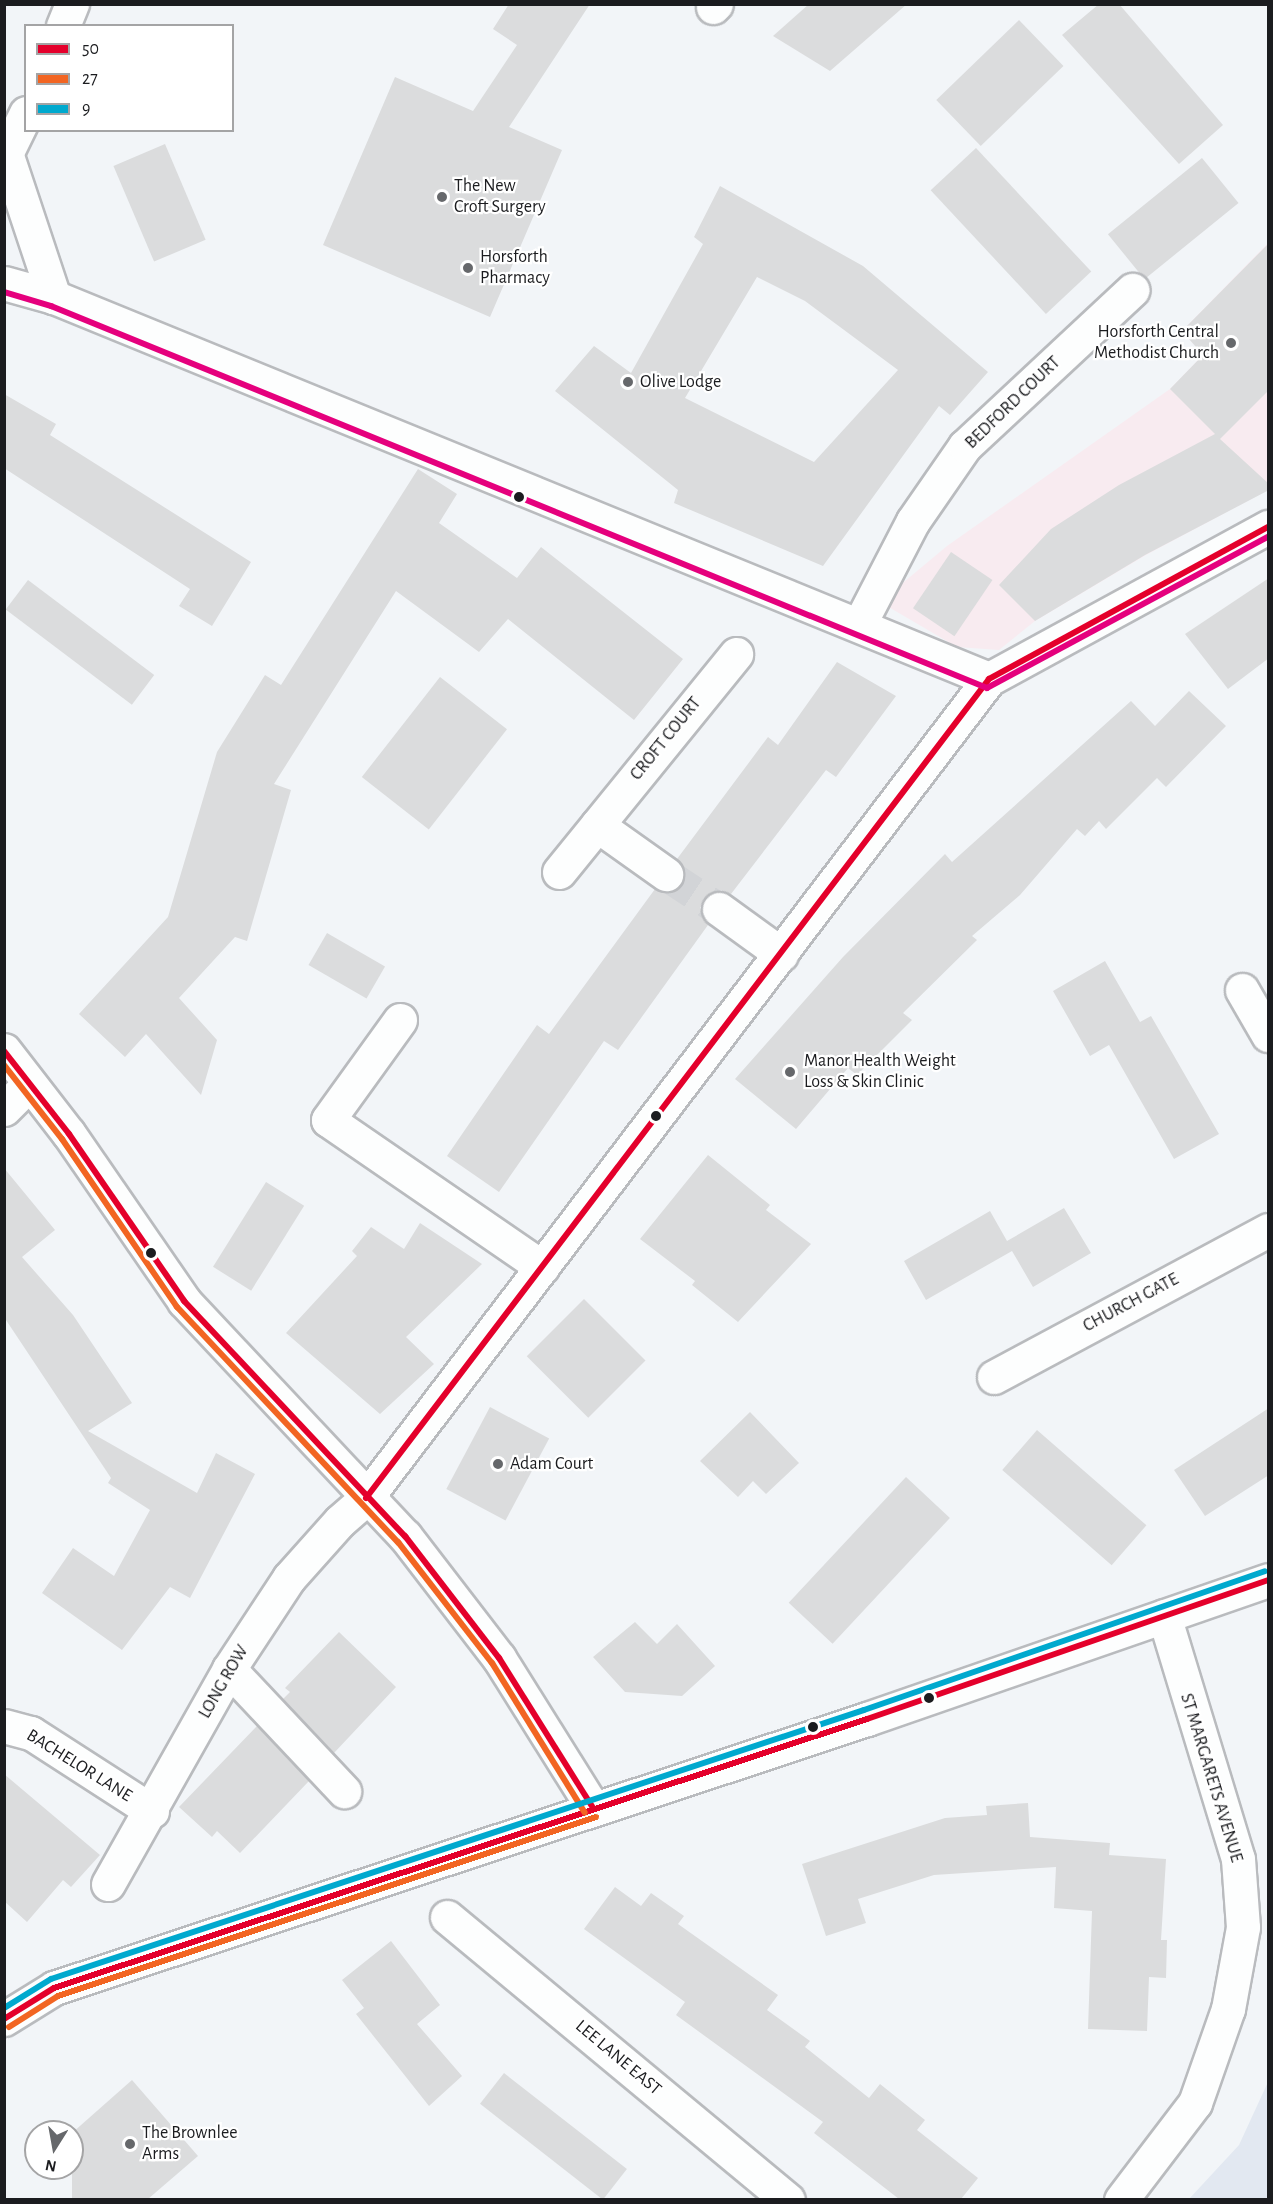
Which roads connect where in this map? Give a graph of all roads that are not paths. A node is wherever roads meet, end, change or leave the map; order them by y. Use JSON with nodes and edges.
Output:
{"nodes":[{"id":1,"x":72,"y":4,"type":"edge"},
{"id":2,"x":64,"y":24,"type":"edge"},
{"id":3,"x":24,"y":117,"type":"edge"},
{"id":4,"x":6,"y":157,"type":"edge"},
{"id":5,"x":4,"y":283,"type":"edge"},
{"id":6,"x":1132,"y":290,"type":"dead end"},
{"id":7,"x":54,"y":297,"type":"junction"},
{"id":8,"x":1269,"y":527,"type":"edge"},
{"id":9,"x":859,"y":625,"type":"junction"},
{"id":10,"x":736,"y":654,"type":"dead end"},
{"id":11,"x":989,"y":679,"type":"junction"},
{"id":12,"x":597,"y":825,"type":"junction"},
{"id":13,"x":559,"y":872,"type":"dead end"},
{"id":14,"x":666,"y":874,"type":"tunnel mouth"},
{"id":15,"x":719,"y":909,"type":"tunnel mouth"},
{"id":16,"x":781,"y":954,"type":"junction"},
{"id":17,"x":1242,"y":990,"type":"dead end"},
{"id":18,"x":400,"y":1020,"type":"dead end"},
{"id":19,"x":1269,"y":1035,"type":"edge"},
{"id":20,"x":4,"y":1050,"type":"edge"},
{"id":21,"x":29,"y":1084,"type":"junction"},
{"id":22,"x":4,"y":1109,"type":"edge"},
{"id":23,"x":1269,"y":1230,"type":"edge"},
{"id":24,"x":542,"y":1267,"type":"junction"},
{"id":25,"x":994,"y":1377,"type":"dead end"},
{"id":26,"x":366,"y":1498,"type":"junction"},
{"id":27,"x":1269,"y":1580,"type":"edge"},
{"id":28,"x":1164,"y":1616,"type":"junction"},
{"id":29,"x":229,"y":1669,"type":"junction"},
{"id":30,"x":4,"y":1726,"type":"edge"},
{"id":31,"x":344,"y":1791,"type":"dead end"},
{"id":32,"x":593,"y":1808,"type":"junction"},
{"id":33,"x":152,"y":1811,"type":"junction"},
{"id":34,"x":108,"y":1884,"type":"dead end"},
{"id":35,"x":447,"y":1917,"type":"dead end"},
{"id":36,"x":4,"y":2019,"type":"edge"},
{"id":37,"x":788,"y":2199,"type":"edge"},
{"id":38,"x":1121,"y":2199,"type":"edge"}],
"edges":[{"from":1,"to":2,"type":"street"},
{"from":3,"to":4,"type":"street"},
{"from":4,"to":7,"type":"street"},
{"from":5,"to":7,"type":"street"},
{"from":6,"to":9,"type":"street","name":"BEDFORD COURT"},
{"from":7,"to":9,"type":"street"},
{"from":8,"to":11,"type":"street"},
{"from":9,"to":11,"type":"street"},
{"from":10,"to":12,"type":"street","name":"CROFT COURT"},
{"from":11,"to":16,"type":"street","name":"LONG ROW"},
{"from":12,"to":13,"type":"street","name":"CROFT COURT"},
{"from":12,"to":14,"type":"street"},
{"from":15,"to":16,"type":"street"},
{"from":16,"to":24,"type":"street","name":"LONG ROW"},
{"from":17,"to":19,"type":"street"},
{"from":18,"to":24,"type":"street"},
{"from":20,"to":21,"type":"street"},
{"from":21,"to":22,"type":"street"},
{"from":21,"to":26,"type":"street"},
{"from":23,"to":25,"type":"street","name":"CHURCH GATE"},
{"from":24,"to":26,"type":"street","name":"LONG ROW"},
{"from":26,"to":29,"type":"street","name":"LONG ROW"},
{"from":26,"to":32,"type":"street"},
{"from":27,"to":28,"type":"street"},
{"from":28,"to":32,"type":"street"},
{"from":28,"to":38,"type":"street","name":"ST MARGARETS AVENUE"},
{"from":29,"to":31,"type":"street"},
{"from":29,"to":33,"type":"street","name":"LONG ROW"},
{"from":30,"to":33,"type":"street","name":"BACHELOR LANE"},
{"from":32,"to":36,"type":"street"},
{"from":33,"to":34,"type":"street","name":"LONG ROW"},
{"from":35,"to":37,"type":"street","name":"LEE LANE EAST"}]}
